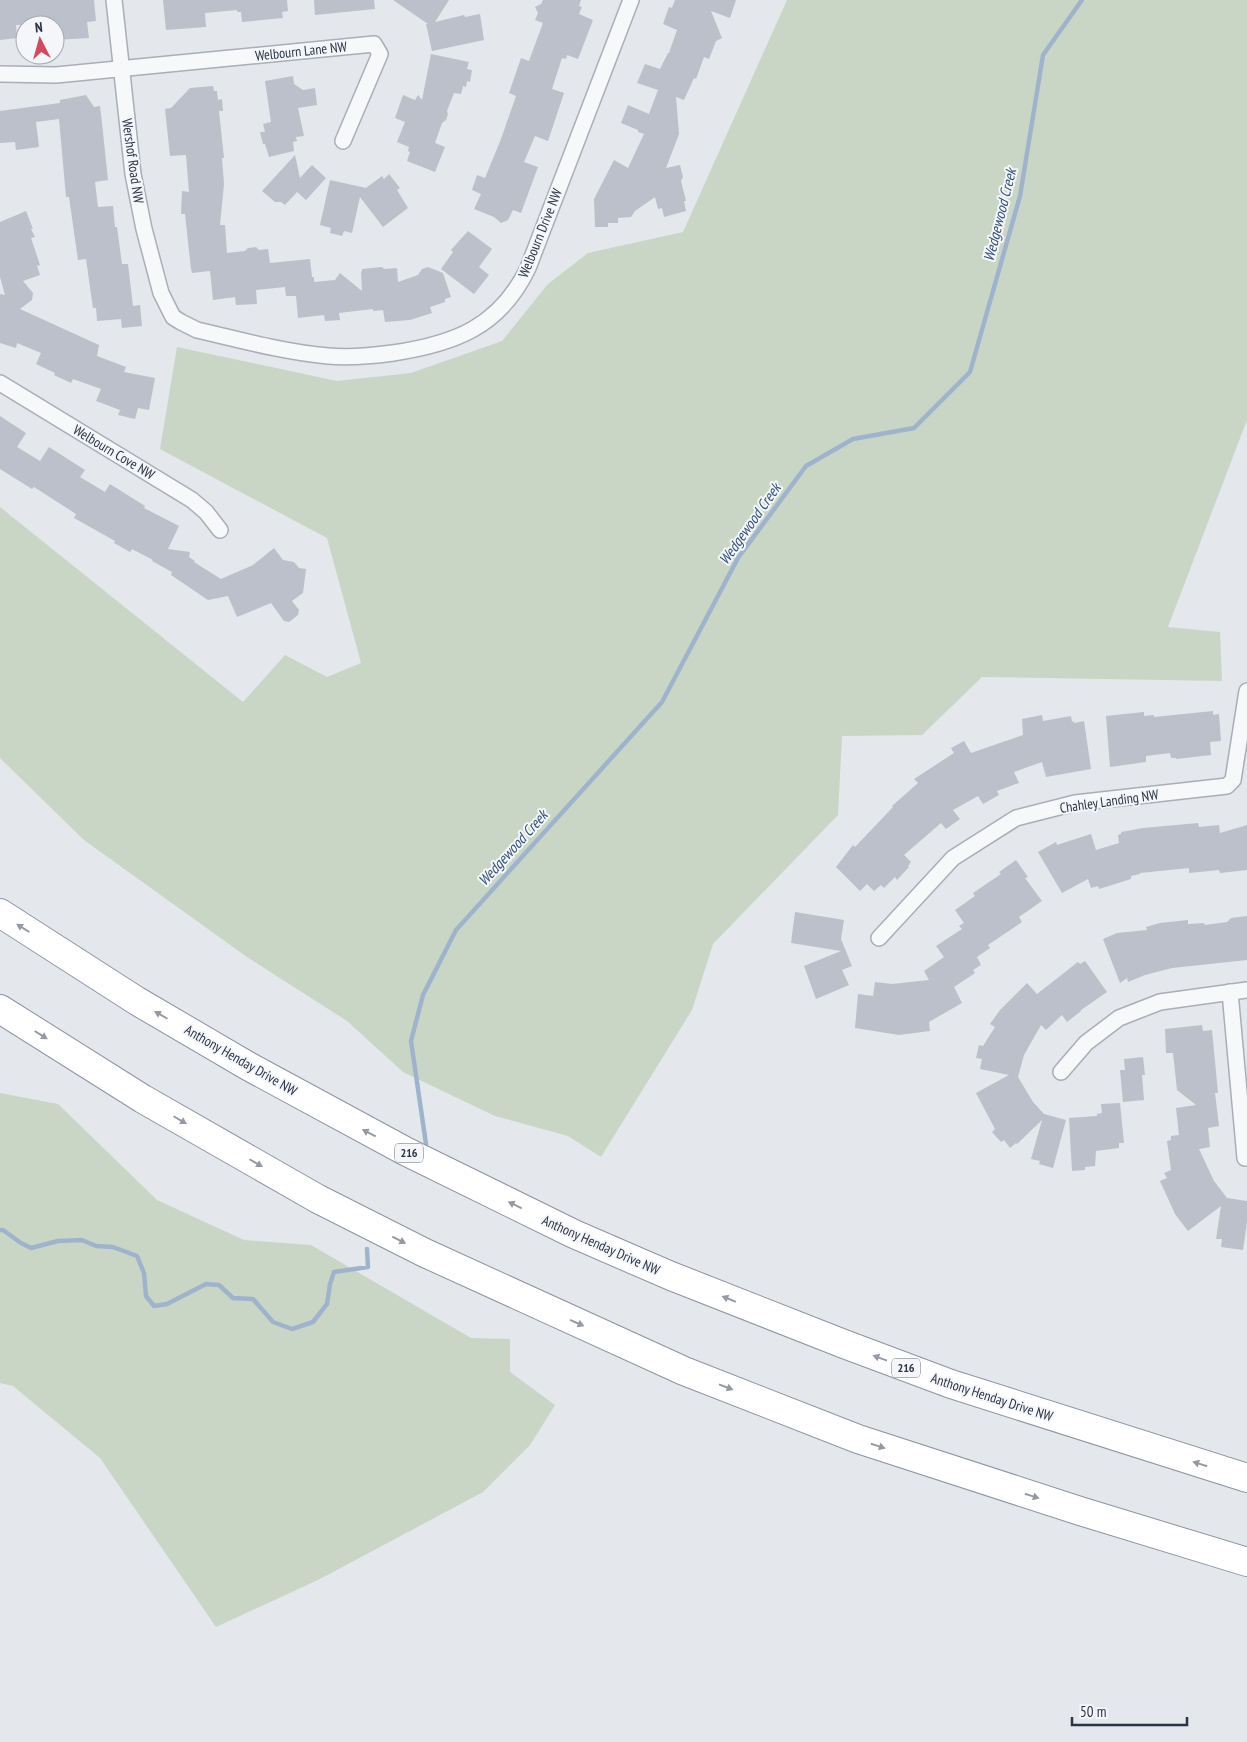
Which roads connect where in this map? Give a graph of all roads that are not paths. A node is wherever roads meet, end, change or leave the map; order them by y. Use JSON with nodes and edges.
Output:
{"nodes":[{"id":1,"x":114,"y":0,"type":"edge"},
{"id":2,"x":631,"y":0,"type":"edge"},
{"id":3,"x":121,"y":68,"type":"junction"},
{"id":4,"x":0,"y":74,"type":"edge"},
{"id":5,"x":343,"y":141,"type":"dead end"},
{"id":6,"x":173,"y":316,"type":"joint"},
{"id":7,"x":0,"y":383,"type":"edge"},
{"id":8,"x":220,"y":530,"type":"dead end"},
{"id":9,"x":1247,"y":691,"type":"edge"},
{"id":10,"x":0,"y":913,"type":"edge"},
{"id":11,"x":879,"y":938,"type":"dead end"},
{"id":12,"x":1247,"y":990,"type":"edge"},
{"id":13,"x":1230,"y":992,"type":"junction"},
{"id":14,"x":0,"y":1008,"type":"edge"},
{"id":15,"x":1061,"y":1072,"type":"dead end"},
{"id":16,"x":1245,"y":1158,"type":"dead end"},
{"id":17,"x":1247,"y":1478,"type":"edge"},
{"id":18,"x":1080,"y":1511,"type":"junction"},
{"id":19,"x":1247,"y":1562,"type":"edge"},
{"id":20,"x":1247,"y":1578,"type":"edge"}],
"edges":[{"from":1,"to":3,"type":"street","name":"Wershof Road NW"},
{"from":2,"to":6,"type":"street","name":"Welbourn Drive NW"},
{"from":3,"to":4,"type":"street"},
{"from":3,"to":5,"type":"street","name":"Welbourn Lane NW"},
{"from":3,"to":6,"type":"street","name":"Wershof Road NW"},
{"from":7,"to":8,"type":"street","name":"Welbourn Cove NW"},
{"from":9,"to":11,"type":"street","name":"Chahley Landing NW"},
{"from":17,"to":10,"type":"highway","name":"Anthony Henday Drive NW","number":"216","one_way":true},
{"from":12,"to":13,"type":"street"},
{"from":13,"to":15,"type":"street"},
{"from":13,"to":16,"type":"street"},
{"from":14,"to":18,"type":"highway","one_way":true},
{"from":18,"to":19,"type":"highway"},
{"from":18,"to":20,"type":"highway"}]}
